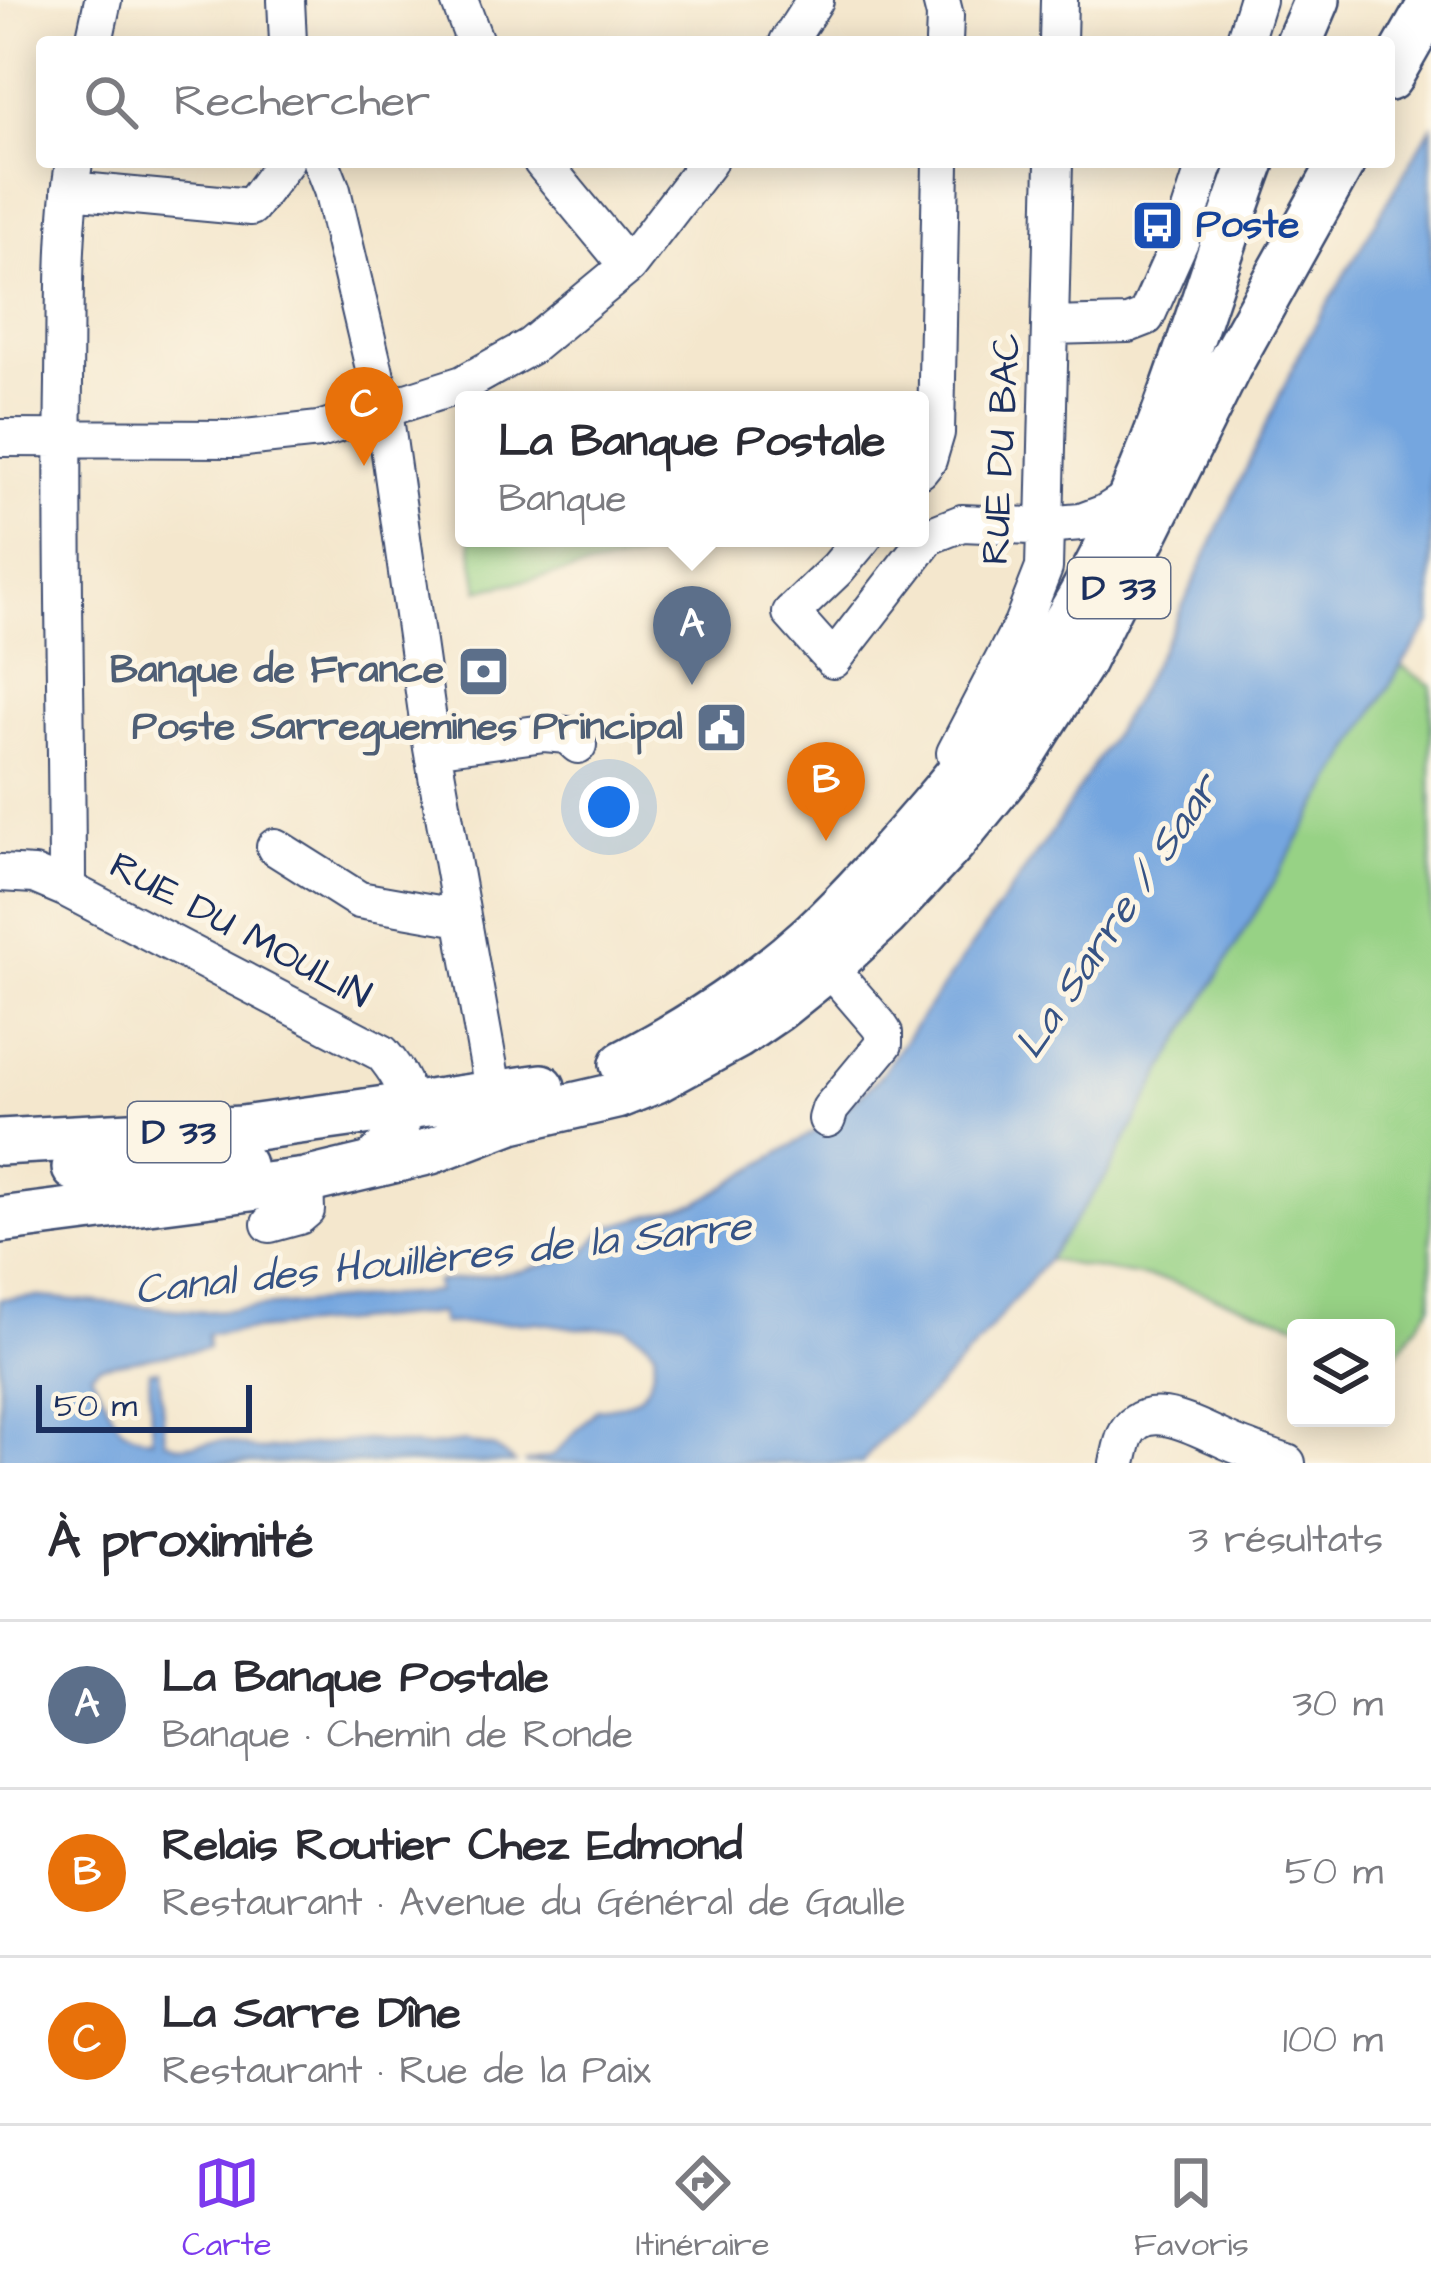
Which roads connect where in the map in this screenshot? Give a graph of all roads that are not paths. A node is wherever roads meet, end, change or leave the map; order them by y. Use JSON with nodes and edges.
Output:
{"nodes":[{"id":1,"x":104,"y":0,"type":"edge"},
{"id":2,"x":286,"y":0,"type":"edge"},
{"id":3,"x":459,"y":0,"type":"edge"},
{"id":4,"x":815,"y":0,"type":"edge"},
{"id":5,"x":941,"y":0,"type":"edge"},
{"id":6,"x":1059,"y":0,"type":"edge"},
{"id":7,"x":1257,"y":0,"type":"edge"},
{"id":8,"x":1317,"y":0,"type":"edge"},
{"id":9,"x":1426,"y":6,"type":"edge"},
{"id":10,"x":95,"y":36,"type":"edge"},
{"id":11,"x":288,"y":36,"type":"edge"},
{"id":12,"x":473,"y":36,"type":"edge"},
{"id":13,"x":792,"y":36,"type":"edge"},
{"id":14,"x":944,"y":36,"type":"edge"},
{"id":15,"x":1058,"y":36,"type":"edge"},
{"id":16,"x":1246,"y":36,"type":"edge"},
{"id":17,"x":1302,"y":36,"type":"edge"},
{"id":18,"x":1395,"y":66,"type":"edge"},
{"id":19,"x":280,"y":168,"type":"edge"},
{"id":20,"x":547,"y":168,"type":"edge"},
{"id":21,"x":704,"y":168,"type":"edge"},
{"id":22,"x":941,"y":168,"type":"edge"},
{"id":23,"x":1054,"y":168,"type":"edge"},
{"id":24,"x":1204,"y":168,"type":"edge"},
{"id":25,"x":1250,"y":168,"type":"edge"},
{"id":26,"x":1339,"y":168,"type":"edge"},
{"id":27,"x":72,"y":176,"type":"edge"},
{"id":28,"x":326,"y":176,"type":"edge"},
{"id":29,"x":628,"y":266,"type":"junction"},
{"id":30,"x":1050,"y":326,"type":"junction"},
{"id":31,"x":384,"y":411,"type":"junction"},
{"id":32,"x":63,"y":436,"type":"junction"},
{"id":33,"x":0,"y":438,"type":"edge"},
{"id":34,"x":929,"y":457,"type":"edge"},
{"id":35,"x":1132,"y":496,"type":"junction"},
{"id":36,"x":1046,"y":524,"type":"junction"},
{"id":37,"x":929,"y":536,"type":"edge"},
{"id":38,"x":855,"y":547,"type":"edge"},
{"id":39,"x":920,"y":547,"type":"edge"},
{"id":40,"x":578,"y":745,"type":"dead end"},
{"id":41,"x":432,"y":748,"type":"junction"},
{"id":42,"x":275,"y":847,"type":"dead end"},
{"id":43,"x":896,"y":848,"type":"junction"},
{"id":44,"x":0,"y":873,"type":"edge"},
{"id":45,"x":67,"y":889,"type":"junction"},
{"id":46,"x":461,"y":918,"type":"junction"},
{"id":47,"x":829,"y":967,"type":"junction"},
{"id":48,"x":494,"y":1095,"type":"junction"},
{"id":49,"x":407,"y":1106,"type":"junction"},
{"id":50,"x":827,"y":1119,"type":"dead end"},
{"id":51,"x":0,"y":1142,"type":"edge"},
{"id":52,"x":397,"y":1154,"type":"junction"},
{"id":53,"x":0,"y":1172,"type":"edge"},
{"id":54,"x":305,"y":1181,"type":"junction"},
{"id":55,"x":3,"y":1220,"type":"edge"},
{"id":56,"x":270,"y":1224,"type":"dead end"},
{"id":57,"x":1118,"y":1463,"type":"edge"},
{"id":58,"x":1287,"y":1463,"type":"edge"}],
"edges":[{"from":1,"to":10,"type":"street"},
{"from":2,"to":11,"type":"street"},
{"from":3,"to":12,"type":"street"},
{"from":4,"to":13,"type":"street"},
{"from":5,"to":14,"type":"street"},
{"from":6,"to":15,"type":"street"},
{"from":7,"to":16,"type":"street"},
{"from":8,"to":17,"type":"main road"},
{"from":9,"to":18,"type":"main road"},
{"from":19,"to":27,"type":"street"},
{"from":20,"to":29,"type":"street"},
{"from":21,"to":29,"type":"street"},
{"from":22,"to":34,"type":"street"},
{"from":23,"to":30,"type":"street","name":"RUE DU BAC"},
{"from":24,"to":30,"type":"street"},
{"from":25,"to":35,"type":"main road","number":"D 33"},
{"from":26,"to":47,"type":"main road","number":"D 33"},
{"from":27,"to":32,"type":"street"},
{"from":28,"to":31,"type":"street"},
{"from":29,"to":31,"type":"street"},
{"from":30,"to":36,"type":"street","name":"RUE DU BAC"},
{"from":31,"to":32,"type":"street"},
{"from":31,"to":41,"type":"street"},
{"from":32,"to":33,"type":"street"},
{"from":32,"to":45,"type":"street"},
{"from":35,"to":36,"type":"street"},
{"from":35,"to":43,"type":"main road","number":"D 33"},
{"from":36,"to":37,"type":"street"},
{"from":36,"to":43,"type":"street","name":"RUE DU BAC"},
{"from":38,"to":39,"type":"street"},
{"from":40,"to":41,"type":"street"},
{"from":41,"to":46,"type":"street"},
{"from":42,"to":46,"type":"street"},
{"from":43,"to":48,"type":"main road","number":"D 33"},
{"from":44,"to":45,"type":"street","name":"RUE DU MOULIN"},
{"from":45,"to":49,"type":"street","name":"RUE DU MOULIN"},
{"from":46,"to":48,"type":"street"},
{"from":47,"to":50,"type":"street"},
{"from":47,"to":52,"type":"main road","number":"D 33"},
{"from":48,"to":49,"type":"main road","number":"D 33"},
{"from":49,"to":51,"type":"main road","number":"D 33"},
{"from":49,"to":52,"type":"street"},
{"from":52,"to":53,"type":"main road","number":"D 33"},
{"from":52,"to":54,"type":"main road","number":"D 33"},
{"from":54,"to":55,"type":"main road","number":"D 33"},
{"from":54,"to":56,"type":"street"},
{"from":57,"to":58,"type":"street"}]}
